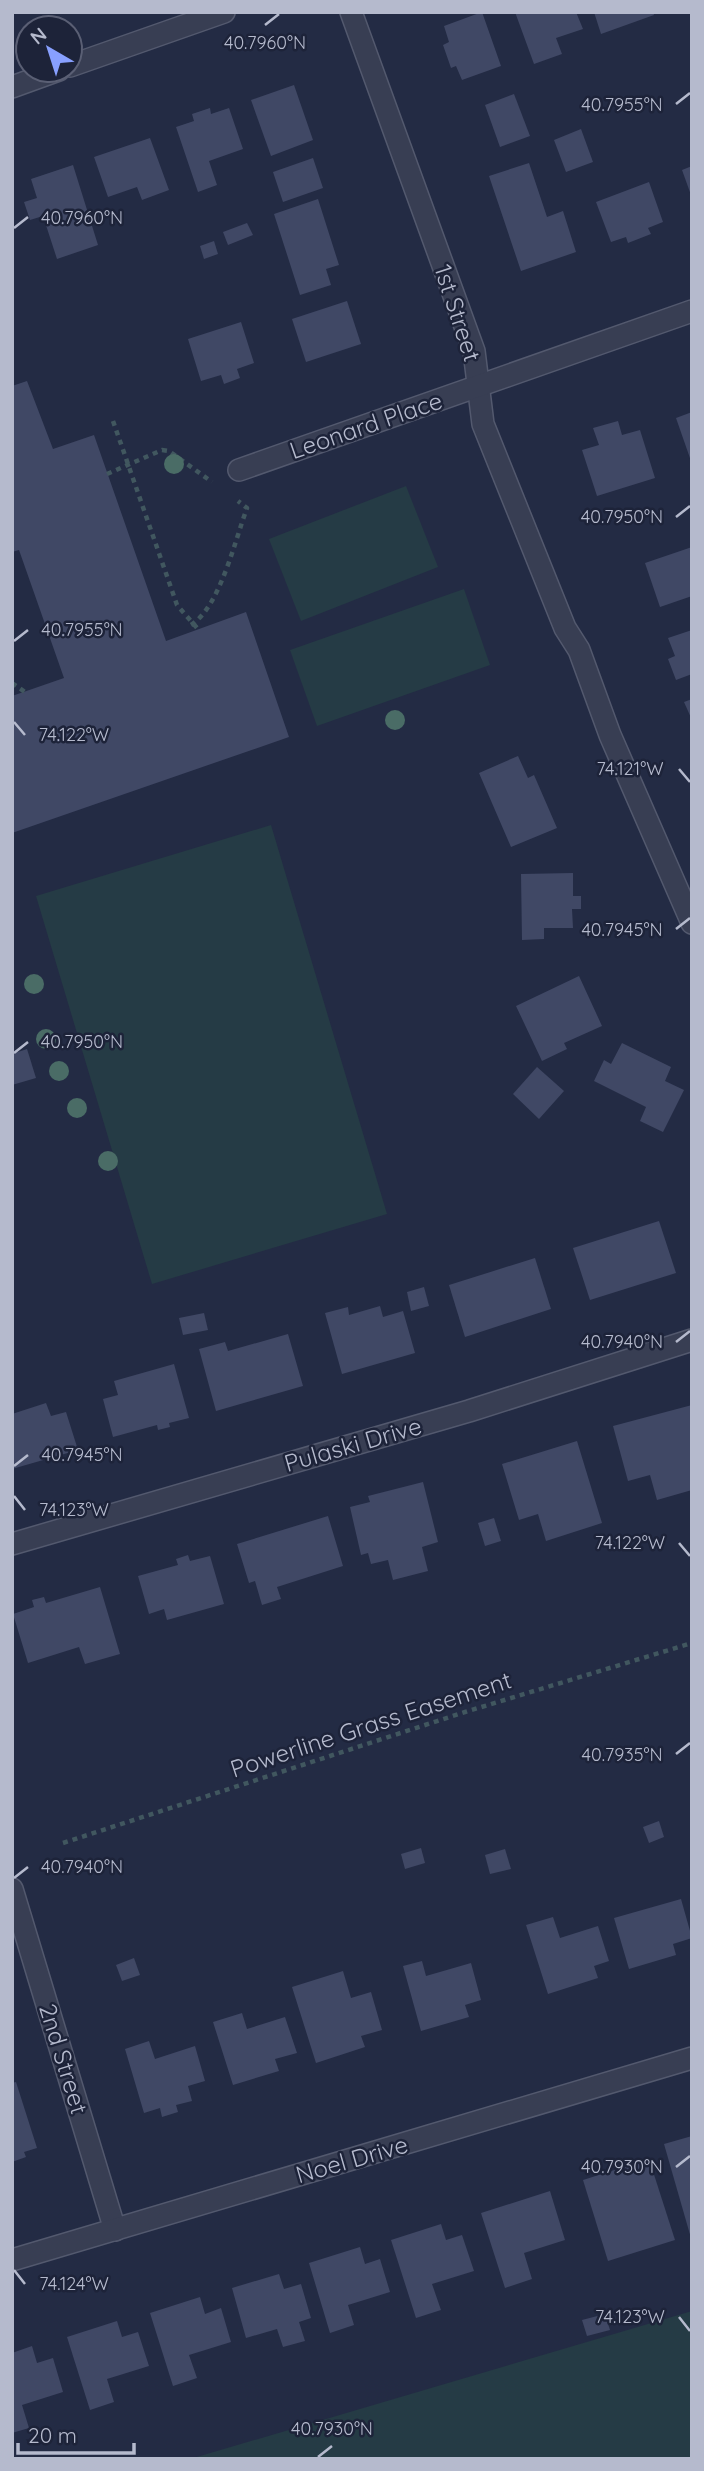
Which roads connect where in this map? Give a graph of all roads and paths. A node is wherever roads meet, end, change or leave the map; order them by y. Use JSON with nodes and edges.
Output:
{"nodes":[{"id":1,"x":224,"y":12,"type":"edge"},
{"id":2,"x":351,"y":12,"type":"edge"},
{"id":3,"x":84,"y":61,"type":"edge"},
{"id":4,"x":692,"y":311,"type":"edge"},
{"id":5,"x":478,"y":386,"type":"junction"},
{"id":6,"x":113,"y":421,"type":"dead end"},
{"id":7,"x":128,"y":464,"type":"junction"},
{"id":8,"x":239,"y":470,"type":"dead end"},
{"id":9,"x":107,"y":474,"type":"dead end"},
{"id":10,"x":218,"y":486,"type":"dead end"},
{"id":11,"x":227,"y":493,"type":"dead end"},
{"id":12,"x":191,"y":625,"type":"junction"},
{"id":13,"x":198,"y":629,"type":"dead end"},
{"id":14,"x":12,"y":683,"type":"edge"},
{"id":15,"x":25,"y":692,"type":"dead end"},
{"id":16,"x":692,"y":923,"type":"edge"},
{"id":17,"x":692,"y":1340,"type":"edge"},
{"id":18,"x":12,"y":1544,"type":"edge"},
{"id":19,"x":692,"y":1643,"type":"edge"},
{"id":20,"x":63,"y":1843,"type":"dead end"},
{"id":21,"x":12,"y":1889,"type":"edge"},
{"id":22,"x":692,"y":2058,"type":"edge"},
{"id":23,"x":115,"y":2230,"type":"junction"},
{"id":24,"x":12,"y":2260,"type":"edge"}],
"edges":[{"from":1,"to":3,"type":"street"},
{"from":2,"to":5,"type":"street","name":"1st Street"},
{"from":4,"to":5,"type":"street","name":"Leonard Place"},
{"from":5,"to":8,"type":"street","name":"Leonard Place"},
{"from":5,"to":16,"type":"street","name":"1st Street"},
{"from":6,"to":7,"type":"path"},
{"from":7,"to":9,"type":"path"},
{"from":7,"to":10,"type":"path"},
{"from":7,"to":12,"type":"path"},
{"from":11,"to":12,"type":"path"},
{"from":12,"to":13,"type":"path"},
{"from":14,"to":15,"type":"path"},
{"from":17,"to":18,"type":"street","name":"Pulaski Drive"},
{"from":19,"to":20,"type":"path","name":"Powerline Grass Easement"},
{"from":21,"to":23,"type":"street","name":"2nd Street"},
{"from":22,"to":23,"type":"street","name":"Noel Drive"},
{"from":23,"to":24,"type":"street","name":"Noel Drive"}]}
